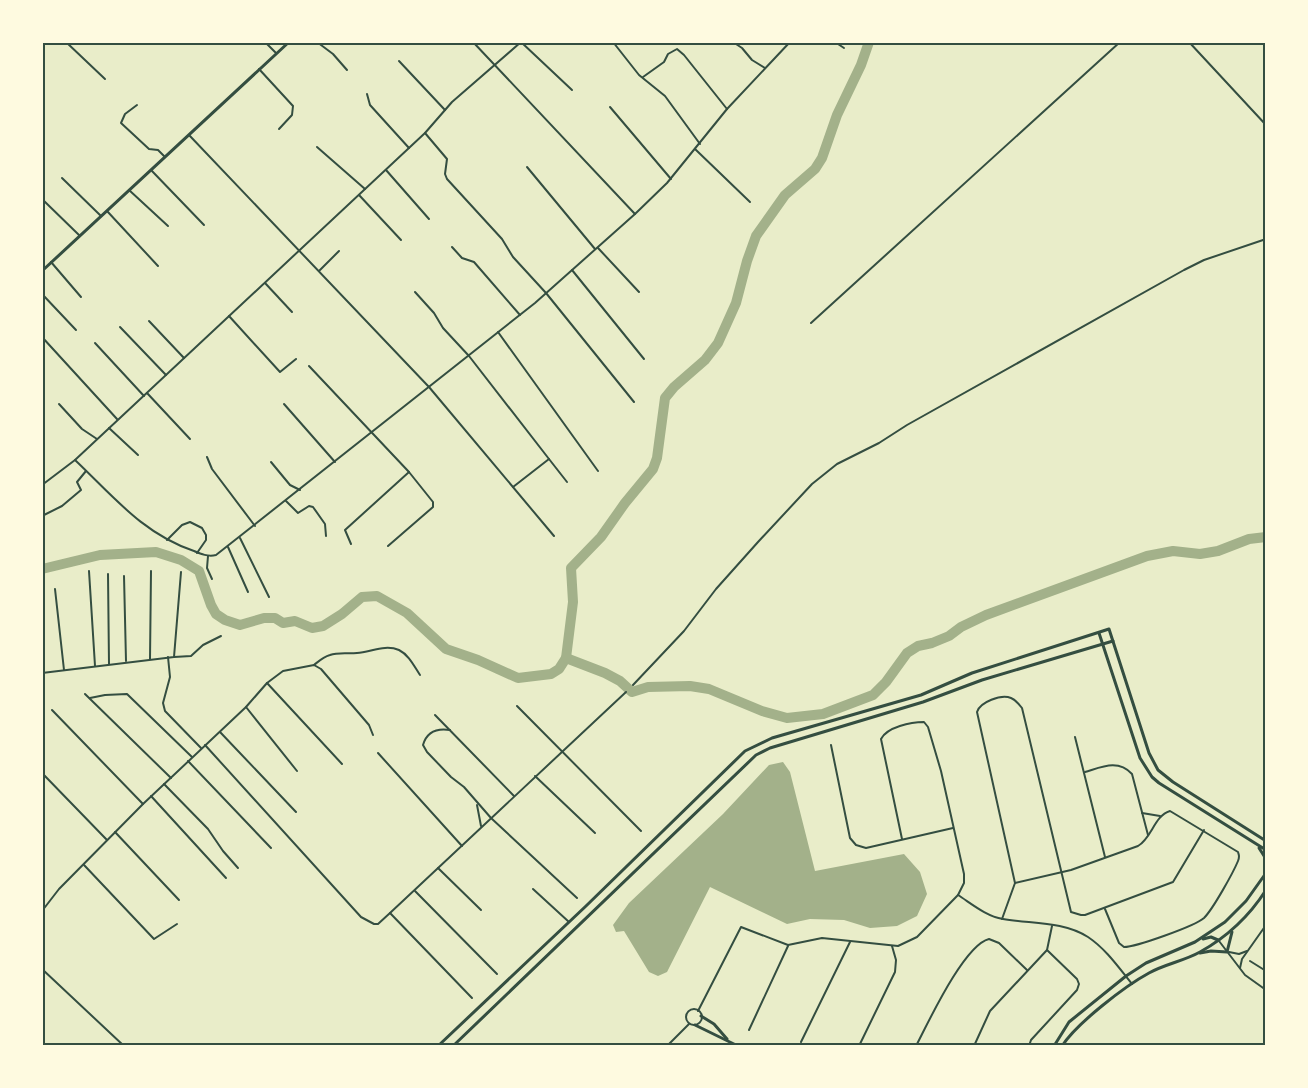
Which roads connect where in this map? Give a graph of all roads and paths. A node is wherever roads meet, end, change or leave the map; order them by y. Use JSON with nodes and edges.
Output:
{"nodes":[{"id":1,"x":66,"y":42,"type":"edge"},
{"id":2,"x":265,"y":42,"type":"edge"},
{"id":3,"x":289,"y":42,"type":"edge"},
{"id":4,"x":317,"y":42,"type":"edge"},
{"id":5,"x":473,"y":42,"type":"edge"},
{"id":6,"x":521,"y":42,"type":"edge"},
{"id":7,"x":613,"y":42,"type":"edge"},
{"id":8,"x":733,"y":42,"type":"edge"},
{"id":9,"x":790,"y":42,"type":"edge"},
{"id":10,"x":835,"y":42,"type":"edge"},
{"id":11,"x":1120,"y":42,"type":"edge"},
{"id":12,"x":1189,"y":42,"type":"edge"},
{"id":13,"x":844,"y":48,"type":"dead end"},
{"id":14,"x":277,"y":53,"type":"junction"},
{"id":15,"x":399,"y":61,"type":"dead end"},
{"id":16,"x":495,"y":64,"type":"junction"},
{"id":17,"x":766,"y":68,"type":"junction"},
{"id":18,"x":259,"y":69,"type":"junction"},
{"id":19,"x":347,"y":70,"type":"dead end"},
{"id":20,"x":642,"y":77,"type":"junction"},
{"id":21,"x":105,"y":79,"type":"dead end"},
{"id":22,"x":572,"y":90,"type":"dead end"},
{"id":23,"x":367,"y":93,"type":"dead end"},
{"id":24,"x":137,"y":105,"type":"dead end"},
{"id":25,"x":610,"y":107,"type":"dead end"},
{"id":26,"x":727,"y":109,"type":"junction"},
{"id":27,"x":445,"y":110,"type":"junction"},
{"id":28,"x":1266,"y":125,"type":"edge"},
{"id":29,"x":279,"y":129,"type":"dead end"},
{"id":30,"x":425,"y":133,"type":"junction"},
{"id":31,"x":189,"y":135,"type":"junction"},
{"id":32,"x":700,"y":144,"type":"junction"},
{"id":33,"x":317,"y":147,"type":"dead end"},
{"id":34,"x":409,"y":148,"type":"junction"},
{"id":35,"x":695,"y":149,"type":"junction"},
{"id":36,"x":165,"y":157,"type":"junction"},
{"id":37,"x":527,"y":167,"type":"dead end"},
{"id":38,"x":151,"y":170,"type":"junction"},
{"id":39,"x":386,"y":170,"type":"junction"},
{"id":40,"x":62,"y":178,"type":"dead end"},
{"id":41,"x":671,"y":179,"type":"junction"},
{"id":42,"x":365,"y":189,"type":"junction"},
{"id":43,"x":129,"y":190,"type":"junction"},
{"id":44,"x":359,"y":195,"type":"junction"},
{"id":45,"x":42,"y":199,"type":"edge"},
{"id":46,"x":750,"y":202,"type":"dead end"},
{"id":47,"x":107,"y":211,"type":"junction"},
{"id":48,"x":635,"y":214,"type":"junction"},
{"id":49,"x":101,"y":216,"type":"junction"},
{"id":50,"x":429,"y":219,"type":"dead end"},
{"id":51,"x":204,"y":225,"type":"dead end"},
{"id":52,"x":168,"y":226,"type":"dead end"},
{"id":53,"x":80,"y":236,"type":"junction"},
{"id":54,"x":1266,"y":239,"type":"edge"},
{"id":55,"x":401,"y":240,"type":"dead end"},
{"id":56,"x":452,"y":247,"type":"dead end"},
{"id":57,"x":596,"y":248,"type":"junction"},
{"id":58,"x":300,"y":251,"type":"junction"},
{"id":59,"x":339,"y":251,"type":"dead end"},
{"id":60,"x":51,"y":262,"type":"junction"},
{"id":61,"x":158,"y":266,"type":"dead end"},
{"id":62,"x":572,"y":270,"type":"junction"},
{"id":63,"x":42,"y":271,"type":"edge"},
{"id":64,"x":318,"y":271,"type":"junction"},
{"id":65,"x":265,"y":283,"type":"junction"},
{"id":66,"x":415,"y":292,"type":"dead end"},
{"id":67,"x":639,"y":292,"type":"dead end"},
{"id":68,"x":546,"y":293,"type":"junction"},
{"id":69,"x":42,"y":294,"type":"edge"},
{"id":70,"x":81,"y":297,"type":"dead end"},
{"id":71,"x":292,"y":312,"type":"dead end"},
{"id":72,"x":520,"y":315,"type":"junction"},
{"id":73,"x":229,"y":316,"type":"junction"},
{"id":74,"x":149,"y":321,"type":"dead end"},
{"id":75,"x":811,"y":323,"type":"dead end"},
{"id":76,"x":120,"y":327,"type":"dead end"},
{"id":77,"x":76,"y":330,"type":"dead end"},
{"id":78,"x":498,"y":332,"type":"junction"},
{"id":79,"x":42,"y":337,"type":"edge"},
{"id":80,"x":95,"y":343,"type":"dead end"},
{"id":81,"x":469,"y":356,"type":"junction"},
{"id":82,"x":184,"y":358,"type":"junction"},
{"id":83,"x":296,"y":359,"type":"dead end"},
{"id":84,"x":644,"y":359,"type":"dead end"},
{"id":85,"x":309,"y":366,"type":"dead end"},
{"id":86,"x":166,"y":375,"type":"junction"},
{"id":87,"x":429,"y":387,"type":"junction"},
{"id":88,"x":147,"y":393,"type":"junction"},
{"id":89,"x":144,"y":396,"type":"junction"},
{"id":90,"x":634,"y":402,"type":"dead end"},
{"id":91,"x":59,"y":404,"type":"dead end"},
{"id":92,"x":284,"y":404,"type":"dead end"},
{"id":93,"x":118,"y":420,"type":"junction"},
{"id":94,"x":109,"y":428,"type":"junction"},
{"id":95,"x":372,"y":432,"type":"junction"},
{"id":96,"x":97,"y":439,"type":"junction"},
{"id":97,"x":190,"y":439,"type":"dead end"},
{"id":98,"x":138,"y":455,"type":"dead end"},
{"id":99,"x":207,"y":457,"type":"dead end"},
{"id":100,"x":549,"y":459,"type":"junction"},
{"id":101,"x":75,"y":460,"type":"junction"},
{"id":102,"x":271,"y":462,"type":"dead end"},
{"id":103,"x":335,"y":462,"type":"junction"},
{"id":104,"x":86,"y":471,"type":"junction"},
{"id":105,"x":598,"y":471,"type":"dead end"},
{"id":106,"x":409,"y":472,"type":"junction"},
{"id":107,"x":567,"y":482,"type":"dead end"},
{"id":108,"x":42,"y":485,"type":"edge"},
{"id":109,"x":513,"y":487,"type":"junction"},
{"id":110,"x":300,"y":490,"type":"junction"},
{"id":111,"x":286,"y":501,"type":"junction"},
{"id":112,"x":42,"y":516,"type":"edge"},
{"id":113,"x":255,"y":526,"type":"junction"},
{"id":114,"x":326,"y":536,"type":"dead end"},
{"id":115,"x":554,"y":536,"type":"dead end"},
{"id":116,"x":240,"y":538,"type":"junction"},
{"id":117,"x":167,"y":540,"type":"junction"},
{"id":118,"x":351,"y":544,"type":"dead end"},
{"id":119,"x":388,"y":546,"type":"dead end"},
{"id":120,"x":228,"y":547,"type":"junction"},
{"id":121,"x":197,"y":553,"type":"junction"},
{"id":122,"x":208,"y":556,"type":"junction"},
{"id":123,"x":89,"y":571,"type":"dead end"},
{"id":124,"x":151,"y":571,"type":"dead end"},
{"id":125,"x":181,"y":572,"type":"dead end"},
{"id":126,"x":108,"y":574,"type":"dead end"},
{"id":127,"x":124,"y":576,"type":"dead end"},
{"id":128,"x":212,"y":579,"type":"dead end"},
{"id":129,"x":55,"y":589,"type":"dead end"},
{"id":130,"x":248,"y":592,"type":"dead end"},
{"id":131,"x":269,"y":597,"type":"dead end"},
{"id":132,"x":1099,"y":633,"type":"junction"},
{"id":133,"x":221,"y":636,"type":"dead end"},
{"id":134,"x":1113,"y":641,"type":"junction"},
{"id":135,"x":1102,"y":644,"type":"junction"},
{"id":136,"x":168,"y":657,"type":"junction"},
{"id":137,"x":174,"y":657,"type":"junction"},
{"id":138,"x":150,"y":658,"type":"junction"},
{"id":139,"x":126,"y":661,"type":"junction"},
{"id":140,"x":108,"y":664,"type":"junction"},
{"id":141,"x":314,"y":665,"type":"junction"},
{"id":142,"x":95,"y":666,"type":"junction"},
{"id":143,"x":64,"y":670,"type":"junction"},
{"id":144,"x":42,"y":673,"type":"edge"},
{"id":145,"x":420,"y":675,"type":"dead end"},
{"id":146,"x":267,"y":683,"type":"junction"},
{"id":147,"x":633,"y":685,"type":"dead end"},
{"id":148,"x":626,"y":692,"type":"dead end"},
{"id":149,"x":86,"y":694,"type":"dead end"},
{"id":150,"x":90,"y":698,"type":"junction"},
{"id":151,"x":246,"y":706,"type":"junction"},
{"id":152,"x":517,"y":706,"type":"dead end"},
{"id":153,"x":52,"y":710,"type":"dead end"},
{"id":154,"x":435,"y":715,"type":"dead end"},
{"id":155,"x":450,"y":730,"type":"junction"},
{"id":156,"x":220,"y":732,"type":"junction"},
{"id":157,"x":373,"y":735,"type":"dead end"},
{"id":158,"x":1076,"y":737,"type":"dead end"},
{"id":159,"x":205,"y":745,"type":"junction"},
{"id":160,"x":831,"y":745,"type":"dead end"},
{"id":161,"x":201,"y":748,"type":"junction"},
{"id":162,"x":561,"y":752,"type":"junction"},
{"id":163,"x":378,"y":753,"type":"dead end"},
{"id":164,"x":192,"y":757,"type":"junction"},
{"id":165,"x":188,"y":761,"type":"junction"},
{"id":166,"x":342,"y":764,"type":"dead end"},
{"id":167,"x":297,"y":771,"type":"dead end"},
{"id":168,"x":1085,"y":772,"type":"junction"},
{"id":169,"x":42,"y":773,"type":"edge"},
{"id":170,"x":535,"y":776,"type":"junction"},
{"id":171,"x":171,"y":778,"type":"junction"},
{"id":172,"x":164,"y":784,"type":"junction"},
{"id":173,"x":151,"y":796,"type":"junction"},
{"id":174,"x":514,"y":796,"type":"junction"},
{"id":175,"x":477,"y":802,"type":"junction"},
{"id":176,"x":143,"y":804,"type":"junction"},
{"id":177,"x":296,"y":812,"type":"dead end"},
{"id":178,"x":1142,"y":813,"type":"junction"},
{"id":179,"x":1161,"y":816,"type":"junction"},
{"id":180,"x":491,"y":818,"type":"junction"},
{"id":181,"x":481,"y":827,"type":"junction"},
{"id":182,"x":954,"y":828,"type":"junction"},
{"id":183,"x":1204,"y":830,"type":"junction"},
{"id":184,"x":641,"y":831,"type":"dead end"},
{"id":185,"x":115,"y":832,"type":"junction"},
{"id":186,"x":595,"y":833,"type":"dead end"},
{"id":187,"x":1148,"y":836,"type":"junction"},
{"id":188,"x":902,"y":839,"type":"junction"},
{"id":189,"x":1266,"y":839,"type":"edge"},
{"id":190,"x":107,"y":840,"type":"junction"},
{"id":191,"x":1254,"y":843,"type":"junction"},
{"id":192,"x":462,"y":846,"type":"junction"},
{"id":193,"x":271,"y":848,"type":"dead end"},
{"id":194,"x":1266,"y":850,"type":"edge"},
{"id":195,"x":1105,"y":857,"type":"junction"},
{"id":196,"x":1266,"y":859,"type":"edge"},
{"id":197,"x":84,"y":865,"type":"junction"},
{"id":198,"x":238,"y":868,"type":"dead end"},
{"id":199,"x":438,"y":868,"type":"junction"},
{"id":200,"x":1062,"y":872,"type":"junction"},
{"id":201,"x":1266,"y":873,"type":"edge"},
{"id":202,"x":226,"y":878,"type":"dead end"},
{"id":203,"x":1015,"y":883,"type":"junction"},
{"id":204,"x":532,"y":889,"type":"dead end"},
{"id":205,"x":414,"y":890,"type":"junction"},
{"id":206,"x":1266,"y":890,"type":"edge"},
{"id":207,"x":958,"y":895,"type":"junction"},
{"id":208,"x":577,"y":898,"type":"dead end"},
{"id":209,"x":178,"y":900,"type":"dead end"},
{"id":210,"x":1104,"y":907,"type":"junction"},
{"id":211,"x":481,"y":910,"type":"dead end"},
{"id":212,"x":42,"y":911,"type":"edge"},
{"id":213,"x":390,"y":913,"type":"junction"},
{"id":214,"x":1002,"y":919,"type":"junction"},
{"id":215,"x":569,"y":922,"type":"junction"},
{"id":216,"x":177,"y":924,"type":"dead end"},
{"id":217,"x":1053,"y":925,"type":"junction"},
{"id":218,"x":1266,"y":926,"type":"edge"},
{"id":219,"x":1232,"y":930,"type":"junction"},
{"id":220,"x":1218,"y":940,"type":"junction"},
{"id":221,"x":851,"y":941,"type":"junction"},
{"id":222,"x":1196,"y":942,"type":"junction"},
{"id":223,"x":788,"y":945,"type":"junction"},
{"id":224,"x":892,"y":946,"type":"junction"},
{"id":225,"x":1047,"y":950,"type":"junction"},
{"id":226,"x":1247,"y":951,"type":"junction"},
{"id":227,"x":1227,"y":952,"type":"junction"},
{"id":228,"x":1198,"y":953,"type":"junction"},
{"id":229,"x":1250,"y":962,"type":"dead end"},
{"id":230,"x":1266,"y":964,"type":"edge"},
{"id":231,"x":42,"y":969,"type":"edge"},
{"id":232,"x":1240,"y":969,"type":"junction"},
{"id":233,"x":1027,"y":970,"type":"junction"},
{"id":234,"x":1265,"y":970,"type":"edge"},
{"id":235,"x":497,"y":975,"type":"dead end"},
{"id":236,"x":1126,"y":976,"type":"junction"},
{"id":237,"x":1132,"y":984,"type":"junction"},
{"id":238,"x":1266,"y":990,"type":"edge"},
{"id":239,"x":472,"y":998,"type":"dead end"},
{"id":240,"x":698,"y":1011,"type":"junction"},
{"id":241,"x":701,"y":1016,"type":"junction"},
{"id":242,"x":689,"y":1024,"type":"junction"},
{"id":243,"x":695,"y":1025,"type":"junction"},
{"id":244,"x":749,"y":1030,"type":"dead end"},
{"id":245,"x":728,"y":1041,"type":"junction"},
{"id":246,"x":801,"y":1042,"type":"dead end"},
{"id":247,"x":124,"y":1046,"type":"edge"},
{"id":248,"x":438,"y":1046,"type":"edge"},
{"id":249,"x":453,"y":1046,"type":"edge"},
{"id":250,"x":667,"y":1046,"type":"edge"},
{"id":251,"x":687,"y":1046,"type":"edge"},
{"id":252,"x":691,"y":1046,"type":"edge"},
{"id":253,"x":738,"y":1046,"type":"edge"},
{"id":254,"x":859,"y":1046,"type":"edge"},
{"id":255,"x":916,"y":1046,"type":"edge"},
{"id":256,"x":974,"y":1046,"type":"edge"},
{"id":257,"x":1029,"y":1046,"type":"edge"},
{"id":258,"x":1054,"y":1046,"type":"edge"},
{"id":259,"x":1062,"y":1046,"type":"edge"}],
"edges":[{"from":1,"to":21,"type":"street"},
{"from":2,"to":14,"type":"street"},
{"from":3,"to":14,"type":"street"},
{"from":4,"to":19,"type":"street"},
{"from":5,"to":16,"type":"street"},
{"from":6,"to":16,"type":"street"},
{"from":6,"to":22,"type":"street"},
{"from":7,"to":20,"type":"street"},
{"from":8,"to":17,"type":"street"},
{"from":9,"to":17,"type":"street"},
{"from":10,"to":13,"type":"street"},
{"from":11,"to":75,"type":"street"},
{"from":12,"to":28,"type":"street"},
{"from":14,"to":18,"type":"street"},
{"from":15,"to":27,"type":"street"},
{"from":16,"to":27,"type":"street"},
{"from":16,"to":48,"type":"street"},
{"from":17,"to":26,"type":"street"},
{"from":18,"to":29,"type":"street"},
{"from":18,"to":31,"type":"street"},
{"from":20,"to":26,"type":"street"},
{"from":20,"to":32,"type":"street"},
{"from":23,"to":34,"type":"street"},
{"from":24,"to":36,"type":"street"},
{"from":25,"to":41,"type":"street"},
{"from":26,"to":32,"type":"street"},
{"from":27,"to":30,"type":"street"},
{"from":30,"to":34,"type":"street"},
{"from":30,"to":68,"type":"street"},
{"from":31,"to":36,"type":"street"},
{"from":31,"to":58,"type":"street"},
{"from":32,"to":35,"type":"street"},
{"from":33,"to":42,"type":"street"},
{"from":34,"to":39,"type":"street"},
{"from":35,"to":41,"type":"street"},
{"from":35,"to":46,"type":"street"},
{"from":36,"to":38,"type":"street"},
{"from":37,"to":57,"type":"street"},
{"from":38,"to":43,"type":"street"},
{"from":38,"to":51,"type":"street"},
{"from":39,"to":42,"type":"street"},
{"from":39,"to":50,"type":"street"},
{"from":40,"to":49,"type":"street"},
{"from":41,"to":48,"type":"street"},
{"from":42,"to":44,"type":"street"},
{"from":43,"to":47,"type":"street"},
{"from":43,"to":52,"type":"street"},
{"from":44,"to":55,"type":"street"},
{"from":44,"to":58,"type":"street"},
{"from":45,"to":53,"type":"street"},
{"from":47,"to":49,"type":"street"},
{"from":47,"to":61,"type":"street"},
{"from":48,"to":57,"type":"street"},
{"from":49,"to":53,"type":"street"},
{"from":53,"to":60,"type":"street"},
{"from":54,"to":147,"type":"street"},
{"from":56,"to":72,"type":"street"},
{"from":57,"to":62,"type":"street"},
{"from":57,"to":67,"type":"street"},
{"from":58,"to":64,"type":"street"},
{"from":58,"to":65,"type":"street"},
{"from":59,"to":64,"type":"street"},
{"from":60,"to":63,"type":"street"},
{"from":60,"to":70,"type":"street"},
{"from":62,"to":68,"type":"street"},
{"from":62,"to":84,"type":"street"},
{"from":64,"to":87,"type":"street"},
{"from":65,"to":71,"type":"street"},
{"from":65,"to":73,"type":"street"},
{"from":66,"to":81,"type":"street"},
{"from":68,"to":72,"type":"street"},
{"from":68,"to":90,"type":"street"},
{"from":69,"to":77,"type":"street"},
{"from":72,"to":78,"type":"street"},
{"from":73,"to":82,"type":"street"},
{"from":73,"to":83,"type":"street"},
{"from":74,"to":82,"type":"street"},
{"from":76,"to":86,"type":"street"},
{"from":78,"to":81,"type":"street"},
{"from":78,"to":105,"type":"street"},
{"from":79,"to":93,"type":"street"},
{"from":80,"to":89,"type":"street"},
{"from":81,"to":87,"type":"street"},
{"from":81,"to":100,"type":"street"},
{"from":82,"to":86,"type":"street"},
{"from":85,"to":95,"type":"street"},
{"from":86,"to":88,"type":"street"},
{"from":87,"to":95,"type":"street"},
{"from":87,"to":109,"type":"street"},
{"from":88,"to":89,"type":"street"},
{"from":88,"to":97,"type":"street"},
{"from":89,"to":93,"type":"street"},
{"from":91,"to":96,"type":"street"},
{"from":92,"to":103,"type":"street"},
{"from":93,"to":94,"type":"street"},
{"from":94,"to":96,"type":"street"},
{"from":94,"to":98,"type":"street"},
{"from":95,"to":103,"type":"street"},
{"from":95,"to":106,"type":"street"},
{"from":96,"to":101,"type":"street"},
{"from":99,"to":113,"type":"street"},
{"from":100,"to":107,"type":"street"},
{"from":100,"to":109,"type":"street"},
{"from":101,"to":104,"type":"street"},
{"from":101,"to":108,"type":"street"},
{"from":102,"to":110,"type":"street"},
{"from":103,"to":110,"type":"street"},
{"from":104,"to":112,"type":"street"},
{"from":104,"to":117,"type":"street"},
{"from":106,"to":118,"type":"street"},
{"from":106,"to":119,"type":"street"},
{"from":109,"to":115,"type":"street"},
{"from":110,"to":111,"type":"street"},
{"from":111,"to":113,"type":"street"},
{"from":111,"to":114,"type":"street"},
{"from":113,"to":116,"type":"street"},
{"from":116,"to":120,"type":"street"},
{"from":116,"to":131,"type":"street"},
{"from":117,"to":121,"type":"street"},
{"from":117,"to":121,"type":"street"},
{"from":120,"to":122,"type":"street"},
{"from":120,"to":130,"type":"street"},
{"from":121,"to":122,"type":"street"},
{"from":122,"to":128,"type":"street"},
{"from":123,"to":142,"type":"street"},
{"from":124,"to":138,"type":"street"},
{"from":125,"to":137,"type":"street"},
{"from":126,"to":140,"type":"street"},
{"from":127,"to":139,"type":"street"},
{"from":129,"to":143,"type":"street"},
{"from":132,"to":134,"type":"street"},
{"from":132,"to":135,"type":"street"},
{"from":132,"to":215,"type":"street"},
{"from":133,"to":137,"type":"street"},
{"from":134,"to":135,"type":"street"},
{"from":134,"to":189,"type":"street"},
{"from":135,"to":191,"type":"street"},
{"from":135,"to":249,"type":"street"},
{"from":136,"to":137,"type":"street"},
{"from":136,"to":138,"type":"street"},
{"from":136,"to":161,"type":"street"},
{"from":138,"to":139,"type":"street"},
{"from":139,"to":140,"type":"street"},
{"from":140,"to":142,"type":"street"},
{"from":141,"to":145,"type":"street"},
{"from":141,"to":146,"type":"street"},
{"from":141,"to":157,"type":"street"},
{"from":142,"to":143,"type":"street"},
{"from":143,"to":144,"type":"street"},
{"from":146,"to":151,"type":"street"},
{"from":146,"to":166,"type":"street"},
{"from":148,"to":162,"type":"street"},
{"from":149,"to":150,"type":"street"},
{"from":150,"to":164,"type":"street"},
{"from":150,"to":171,"type":"street"},
{"from":151,"to":156,"type":"street"},
{"from":151,"to":167,"type":"street"},
{"from":152,"to":162,"type":"street"},
{"from":153,"to":176,"type":"street"},
{"from":154,"to":155,"type":"street"},
{"from":155,"to":174,"type":"street"},
{"from":155,"to":175,"type":"street"},
{"from":156,"to":159,"type":"street"},
{"from":156,"to":177,"type":"street"},
{"from":158,"to":168,"type":"street"},
{"from":159,"to":161,"type":"street"},
{"from":159,"to":213,"type":"street"},
{"from":160,"to":188,"type":"street"},
{"from":161,"to":164,"type":"street"},
{"from":162,"to":170,"type":"street"},
{"from":162,"to":184,"type":"street"},
{"from":163,"to":192,"type":"street"},
{"from":164,"to":165,"type":"street"},
{"from":165,"to":171,"type":"street"},
{"from":165,"to":193,"type":"street"},
{"from":168,"to":178,"type":"street"},
{"from":168,"to":195,"type":"street"},
{"from":169,"to":190,"type":"street"},
{"from":170,"to":174,"type":"street"},
{"from":170,"to":186,"type":"street"},
{"from":171,"to":172,"type":"street"},
{"from":172,"to":173,"type":"street"},
{"from":172,"to":198,"type":"street"},
{"from":173,"to":176,"type":"street"},
{"from":173,"to":202,"type":"street"},
{"from":174,"to":180,"type":"street"},
{"from":175,"to":180,"type":"street"},
{"from":175,"to":181,"type":"street"},
{"from":176,"to":185,"type":"street"},
{"from":178,"to":179,"type":"street"},
{"from":178,"to":187,"type":"street"},
{"from":179,"to":183,"type":"street"},
{"from":179,"to":187,"type":"street"},
{"from":180,"to":181,"type":"street"},
{"from":180,"to":208,"type":"street"},
{"from":181,"to":192,"type":"street"},
{"from":182,"to":188,"type":"street"},
{"from":182,"to":188,"type":"street"},
{"from":182,"to":207,"type":"street"},
{"from":183,"to":210,"type":"street"},
{"from":183,"to":210,"type":"street"},
{"from":185,"to":190,"type":"street"},
{"from":185,"to":209,"type":"street"},
{"from":187,"to":195,"type":"street"},
{"from":190,"to":197,"type":"street"},
{"from":191,"to":194,"type":"street"},
{"from":191,"to":196,"type":"street"},
{"from":192,"to":199,"type":"street"},
{"from":195,"to":200,"type":"street"},
{"from":197,"to":212,"type":"street"},
{"from":197,"to":216,"type":"street"},
{"from":199,"to":205,"type":"street"},
{"from":199,"to":211,"type":"street"},
{"from":200,"to":203,"type":"street"},
{"from":200,"to":203,"type":"street"},
{"from":200,"to":210,"type":"street"},
{"from":201,"to":222,"type":"street"},
{"from":203,"to":214,"type":"street"},
{"from":204,"to":215,"type":"street"},
{"from":205,"to":213,"type":"street"},
{"from":205,"to":235,"type":"street"},
{"from":206,"to":219,"type":"street"},
{"from":207,"to":214,"type":"street"},
{"from":207,"to":224,"type":"street"},
{"from":213,"to":239,"type":"street"},
{"from":214,"to":217,"type":"street"},
{"from":215,"to":248,"type":"street"},
{"from":217,"to":225,"type":"street"},
{"from":217,"to":236,"type":"street"},
{"from":218,"to":226,"type":"street"},
{"from":219,"to":220,"type":"street"},
{"from":219,"to":227,"type":"street"},
{"from":220,"to":222,"type":"street"},
{"from":220,"to":227,"type":"street"},
{"from":220,"to":228,"type":"street"},
{"from":221,"to":223,"type":"street"},
{"from":221,"to":224,"type":"street"},
{"from":221,"to":246,"type":"street"},
{"from":222,"to":236,"type":"street"},
{"from":223,"to":240,"type":"street"},
{"from":223,"to":244,"type":"street"},
{"from":224,"to":254,"type":"street"},
{"from":225,"to":233,"type":"street"},
{"from":225,"to":257,"type":"street"},
{"from":226,"to":227,"type":"street"},
{"from":226,"to":232,"type":"street"},
{"from":227,"to":228,"type":"street"},
{"from":227,"to":232,"type":"street"},
{"from":228,"to":237,"type":"street"},
{"from":229,"to":234,"type":"street"},
{"from":230,"to":234,"type":"street"},
{"from":231,"to":247,"type":"street"},
{"from":232,"to":238,"type":"street"},
{"from":233,"to":255,"type":"street"},
{"from":233,"to":256,"type":"street"},
{"from":236,"to":237,"type":"street"},
{"from":236,"to":258,"type":"street"},
{"from":237,"to":259,"type":"street"},
{"from":240,"to":241,"type":"street"},
{"from":240,"to":242,"type":"street"},
{"from":241,"to":243,"type":"street"},
{"from":241,"to":245,"type":"street"},
{"from":242,"to":243,"type":"street"},
{"from":242,"to":250,"type":"street"},
{"from":243,"to":245,"type":"street"},
{"from":245,"to":253,"type":"street"},
{"from":251,"to":252,"type":"street"}]}
